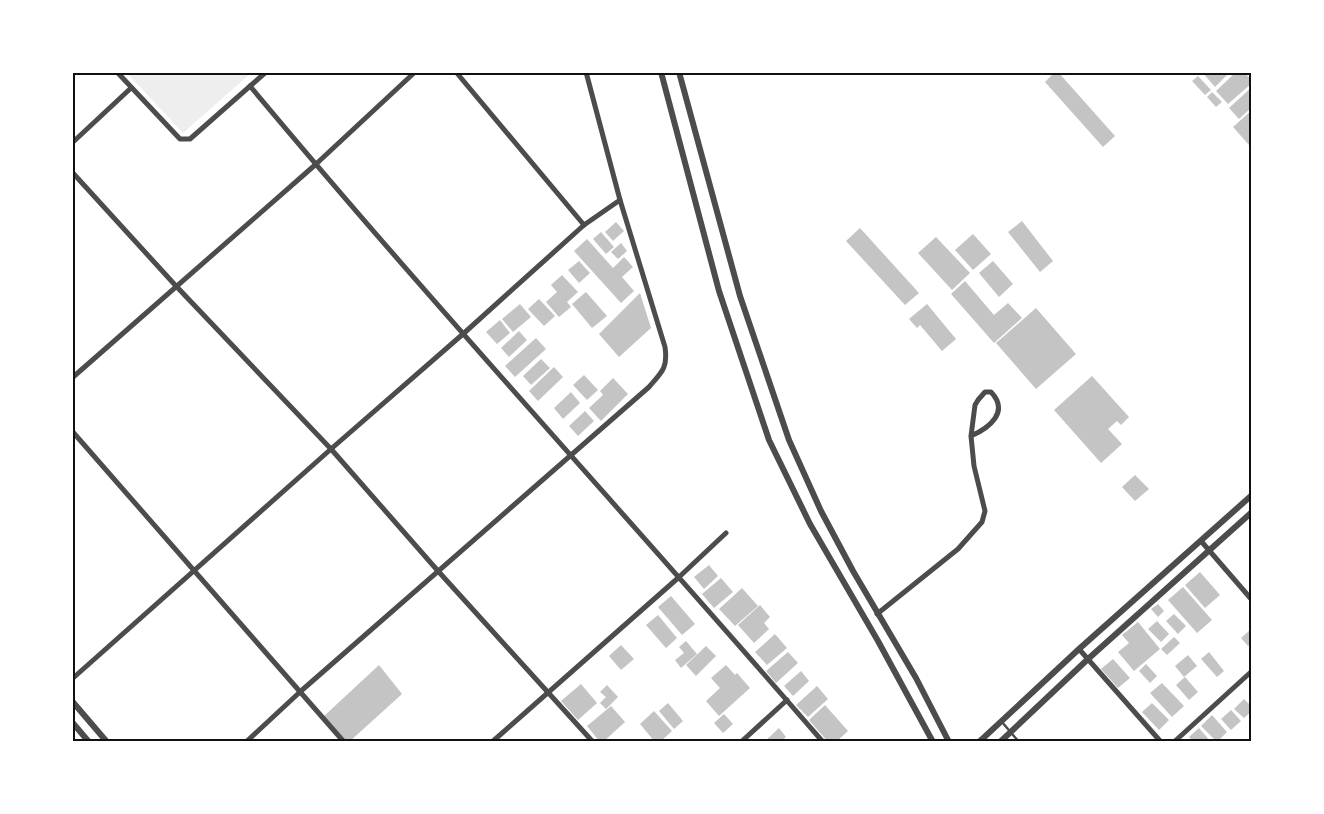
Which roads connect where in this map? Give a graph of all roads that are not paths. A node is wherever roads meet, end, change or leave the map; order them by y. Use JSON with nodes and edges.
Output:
{"nodes":[{"id":1,"x":118,"y":72,"type":"edge"},
{"id":2,"x":266,"y":72,"type":"edge"},
{"id":3,"x":415,"y":72,"type":"edge"},
{"id":4,"x":456,"y":72,"type":"edge"},
{"id":5,"x":586,"y":72,"type":"edge"},
{"id":6,"x":661,"y":72,"type":"edge"},
{"id":7,"x":678,"y":72,"type":"edge"},
{"id":8,"x":250,"y":86,"type":"junction"},
{"id":9,"x":131,"y":88,"type":"junction"},
{"id":10,"x":72,"y":143,"type":"edge"},
{"id":11,"x":315,"y":165,"type":"junction"},
{"id":12,"x":72,"y":172,"type":"edge"},
{"id":13,"x":620,"y":200,"type":"junction"},
{"id":14,"x":584,"y":225,"type":"junction"},
{"id":15,"x":176,"y":286,"type":"junction"},
{"id":16,"x":463,"y":334,"type":"junction"},
{"id":17,"x":72,"y":378,"type":"edge"},
{"id":18,"x":72,"y":431,"type":"edge"},
{"id":19,"x":971,"y":436,"type":"junction"},
{"id":20,"x":331,"y":449,"type":"junction"},
{"id":21,"x":571,"y":455,"type":"junction"},
{"id":22,"x":1252,"y":495,"type":"edge"},
{"id":23,"x":1252,"y":512,"type":"edge"},
{"id":24,"x":726,"y":533,"type":"dead end"},
{"id":25,"x":1201,"y":540,"type":"junction"},
{"id":26,"x":1210,"y":550,"type":"junction"},
{"id":27,"x":195,"y":571,"type":"junction"},
{"id":28,"x":438,"y":571,"type":"junction"},
{"id":29,"x":678,"y":578,"type":"junction"},
{"id":30,"x":1252,"y":600,"type":"edge"},
{"id":31,"x":878,"y":614,"type":"junction"},
{"id":32,"x":1079,"y":649,"type":"junction"},
{"id":33,"x":1088,"y":659,"type":"junction"},
{"id":34,"x":1252,"y":671,"type":"edge"},
{"id":35,"x":72,"y":679,"type":"edge"},
{"id":36,"x":301,"y":691,"type":"junction"},
{"id":37,"x":548,"y":692,"type":"junction"},
{"id":38,"x":787,"y":700,"type":"junction"},
{"id":39,"x":72,"y":701,"type":"edge"},
{"id":40,"x":1001,"y":721,"type":"junction"},
{"id":41,"x":72,"y":722,"type":"edge"},
{"id":42,"x":1011,"y":732,"type":"junction"},
{"id":43,"x":89,"y":742,"type":"edge"},
{"id":44,"x":107,"y":742,"type":"edge"},
{"id":45,"x":246,"y":742,"type":"edge"},
{"id":46,"x":344,"y":742,"type":"edge"},
{"id":47,"x":492,"y":742,"type":"edge"},
{"id":48,"x":593,"y":742,"type":"edge"},
{"id":49,"x":741,"y":742,"type":"edge"},
{"id":50,"x":823,"y":742,"type":"edge"},
{"id":51,"x":933,"y":742,"type":"edge"},
{"id":52,"x":949,"y":742,"type":"edge"},
{"id":53,"x":979,"y":742,"type":"edge"},
{"id":54,"x":1000,"y":742,"type":"edge"},
{"id":55,"x":1019,"y":742,"type":"edge"},
{"id":56,"x":1161,"y":742,"type":"edge"},
{"id":57,"x":1174,"y":742,"type":"edge"}],
"edges":[{"from":1,"to":9,"type":"street"},
{"from":2,"to":8,"type":"street"},
{"from":3,"to":11,"type":"street"},
{"from":4,"to":14,"type":"street"},
{"from":5,"to":13,"type":"street"},
{"from":6,"to":51,"type":"street"},
{"from":7,"to":31,"type":"street"},
{"from":8,"to":9,"type":"street"},
{"from":8,"to":11,"type":"street"},
{"from":9,"to":10,"type":"street"},
{"from":11,"to":15,"type":"street"},
{"from":11,"to":16,"type":"street"},
{"from":12,"to":15,"type":"street"},
{"from":13,"to":14,"type":"street"},
{"from":13,"to":21,"type":"street"},
{"from":14,"to":16,"type":"street"},
{"from":15,"to":17,"type":"street"},
{"from":15,"to":20,"type":"street"},
{"from":16,"to":20,"type":"street"},
{"from":16,"to":21,"type":"street"},
{"from":18,"to":27,"type":"street"},
{"from":19,"to":19,"type":"street"},
{"from":19,"to":31,"type":"street"},
{"from":20,"to":27,"type":"street"},
{"from":20,"to":28,"type":"street"},
{"from":21,"to":28,"type":"street"},
{"from":21,"to":29,"type":"street"},
{"from":22,"to":25,"type":"street"},
{"from":23,"to":26,"type":"street"},
{"from":24,"to":29,"type":"street"},
{"from":25,"to":26,"type":"street"},
{"from":25,"to":32,"type":"street"},
{"from":26,"to":30,"type":"street"},
{"from":26,"to":33,"type":"street"},
{"from":27,"to":35,"type":"street"},
{"from":27,"to":36,"type":"street"},
{"from":28,"to":36,"type":"street"},
{"from":28,"to":37,"type":"street"},
{"from":29,"to":37,"type":"street"},
{"from":29,"to":38,"type":"street"},
{"from":31,"to":52,"type":"street"},
{"from":32,"to":33,"type":"street"},
{"from":32,"to":40,"type":"street"},
{"from":33,"to":42,"type":"street"},
{"from":33,"to":56,"type":"street"},
{"from":34,"to":57,"type":"street"},
{"from":36,"to":45,"type":"street"},
{"from":36,"to":46,"type":"street"},
{"from":37,"to":47,"type":"street"},
{"from":37,"to":48,"type":"street"},
{"from":38,"to":49,"type":"street"},
{"from":38,"to":50,"type":"street"},
{"from":39,"to":44,"type":"street"},
{"from":40,"to":42,"type":"lane"},
{"from":40,"to":53,"type":"street"},
{"from":41,"to":43,"type":"street"},
{"from":42,"to":54,"type":"street"},
{"from":42,"to":55,"type":"lane"}]}
